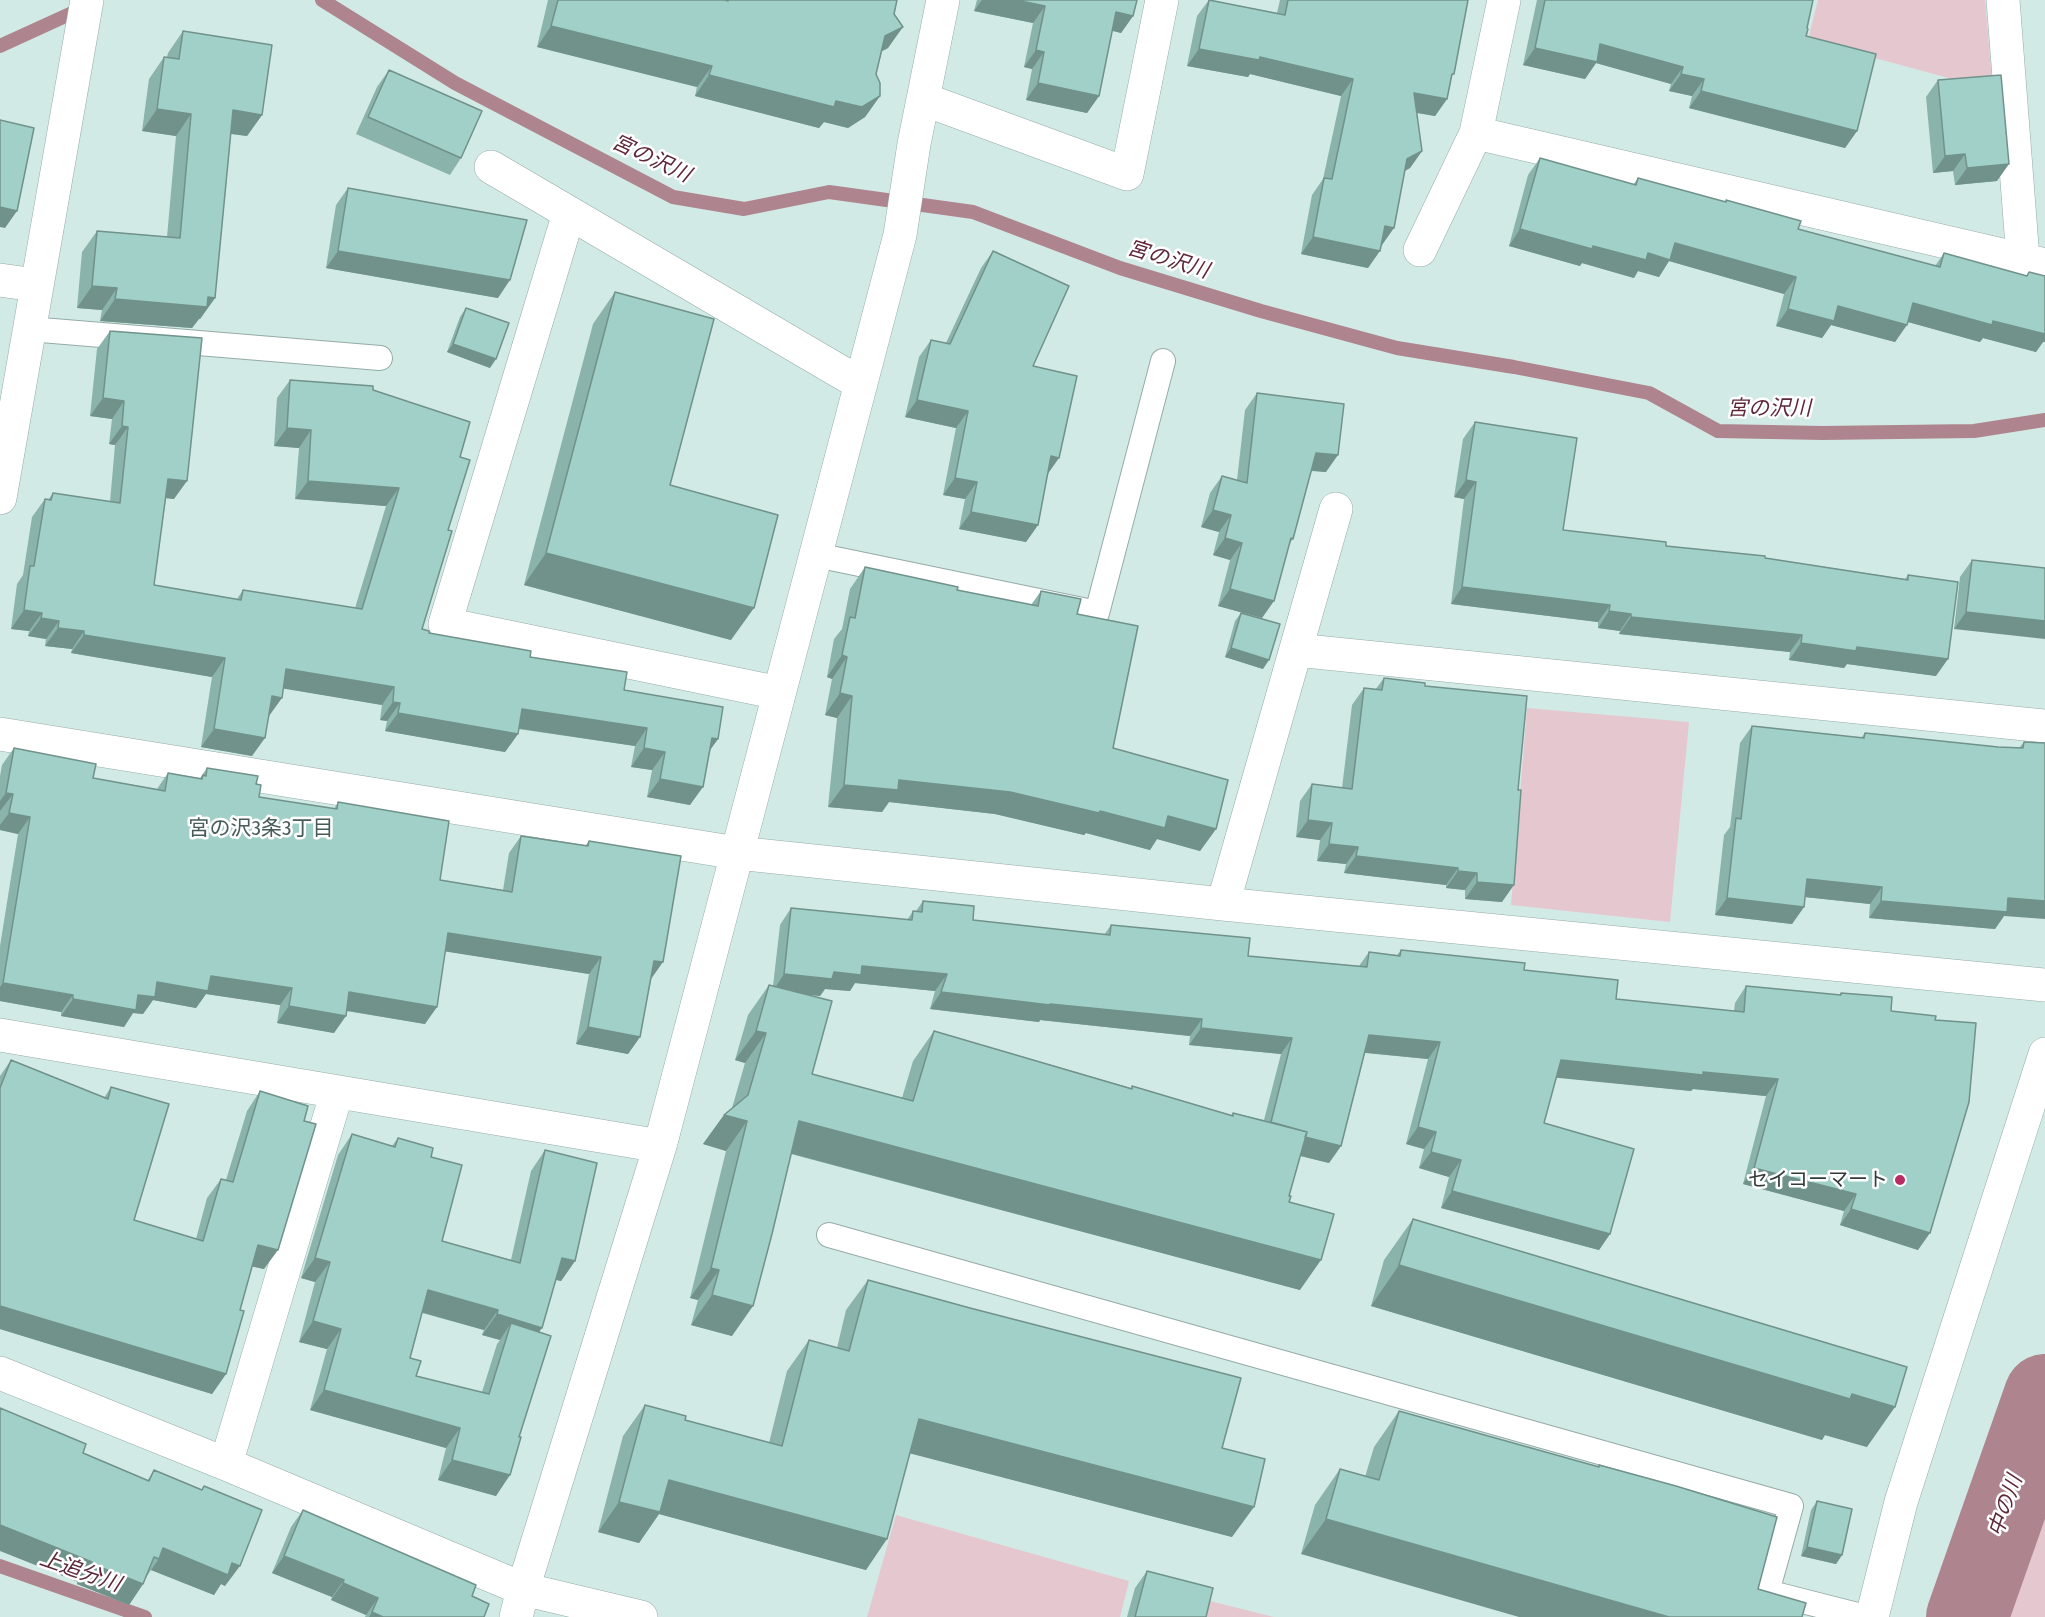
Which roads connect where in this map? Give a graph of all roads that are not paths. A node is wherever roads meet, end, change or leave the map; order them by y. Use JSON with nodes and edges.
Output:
{"nodes":[{"id":1,"x":87,"y":0,"type":"edge"},
{"id":2,"x":943,"y":0,"type":"edge"},
{"id":3,"x":1162,"y":0,"type":"edge"},
{"id":4,"x":1504,"y":0,"type":"edge"},
{"id":5,"x":2003,"y":0,"type":"edge"},
{"id":6,"x":923,"y":99,"type":"junction"},
{"id":7,"x":1476,"y":133,"type":"junction"},
{"id":8,"x":491,"y":167,"type":"dead end"},
{"id":9,"x":569,"y":213,"type":"junction"},
{"id":10,"x":1420,"y":250,"type":"dead end"},
{"id":11,"x":2034,"y":262,"type":"edge"},
{"id":12,"x":0,"y":280,"type":"edge"},
{"id":13,"x":36,"y":285,"type":"junction"},
{"id":14,"x":29,"y":329,"type":"junction"},
{"id":15,"x":380,"y":358,"type":"dead end"},
{"id":16,"x":1163,"y":361,"type":"dead end"},
{"id":17,"x":861,"y":384,"type":"junction"},
{"id":18,"x":0,"y":498,"type":"edge"},
{"id":19,"x":1336,"y":509,"type":"dead end"},
{"id":20,"x":816,"y":555,"type":"junction"},
{"id":21,"x":1296,"y":650,"type":"junction"},
{"id":22,"x":779,"y":693,"type":"junction"},
{"id":23,"x":2045,"y":726,"type":"edge"},
{"id":24,"x":0,"y":734,"type":"edge"},
{"id":25,"x":737,"y":853,"type":"junction"},
{"id":26,"x":1223,"y":904,"type":"junction"},
{"id":27,"x":2045,"y":985,"type":"edge"},
{"id":28,"x":0,"y":1035,"type":"edge"},
{"id":29,"x":2045,"y":1054,"type":"edge"},
{"id":30,"x":337,"y":1092,"type":"junction"},
{"id":31,"x":660,"y":1146,"type":"junction"},
{"id":32,"x":829,"y":1236,"type":"dead end"},
{"id":33,"x":0,"y":1373,"type":"edge"},
{"id":34,"x":226,"y":1464,"type":"junction"},
{"id":35,"x":520,"y":1603,"type":"edge"},
{"id":36,"x":641,"y":1617,"type":"edge"},
{"id":37,"x":1865,"y":1617,"type":"edge"},
{"id":38,"x":1872,"y":1617,"type":"edge"}],
"edges":[{"from":1,"to":13,"type":"street"},
{"from":2,"to":6,"type":"street"},
{"from":3,"to":6,"type":"street"},
{"from":4,"to":7,"type":"street"},
{"from":5,"to":11,"type":"street"},
{"from":6,"to":17,"type":"street"},
{"from":7,"to":10,"type":"street"},
{"from":7,"to":11,"type":"street"},
{"from":8,"to":9,"type":"street"},
{"from":9,"to":17,"type":"street"},
{"from":9,"to":22,"type":"street"},
{"from":12,"to":13,"type":"street"},
{"from":13,"to":14,"type":"street"},
{"from":14,"to":15,"type":"lane"},
{"from":14,"to":18,"type":"street"},
{"from":16,"to":20,"type":"lane"},
{"from":17,"to":20,"type":"street"},
{"from":19,"to":21,"type":"street"},
{"from":20,"to":22,"type":"street"},
{"from":21,"to":23,"type":"street"},
{"from":21,"to":26,"type":"street"},
{"from":22,"to":25,"type":"street"},
{"from":24,"to":25,"type":"street"},
{"from":25,"to":26,"type":"street"},
{"from":25,"to":31,"type":"street"},
{"from":26,"to":27,"type":"street"},
{"from":28,"to":30,"type":"street"},
{"from":29,"to":38,"type":"street"},
{"from":30,"to":31,"type":"street"},
{"from":30,"to":34,"type":"street"},
{"from":31,"to":35,"type":"street"},
{"from":32,"to":37,"type":"lane"},
{"from":33,"to":34,"type":"street"},
{"from":34,"to":35,"type":"street"},
{"from":35,"to":36,"type":"street"}]}
